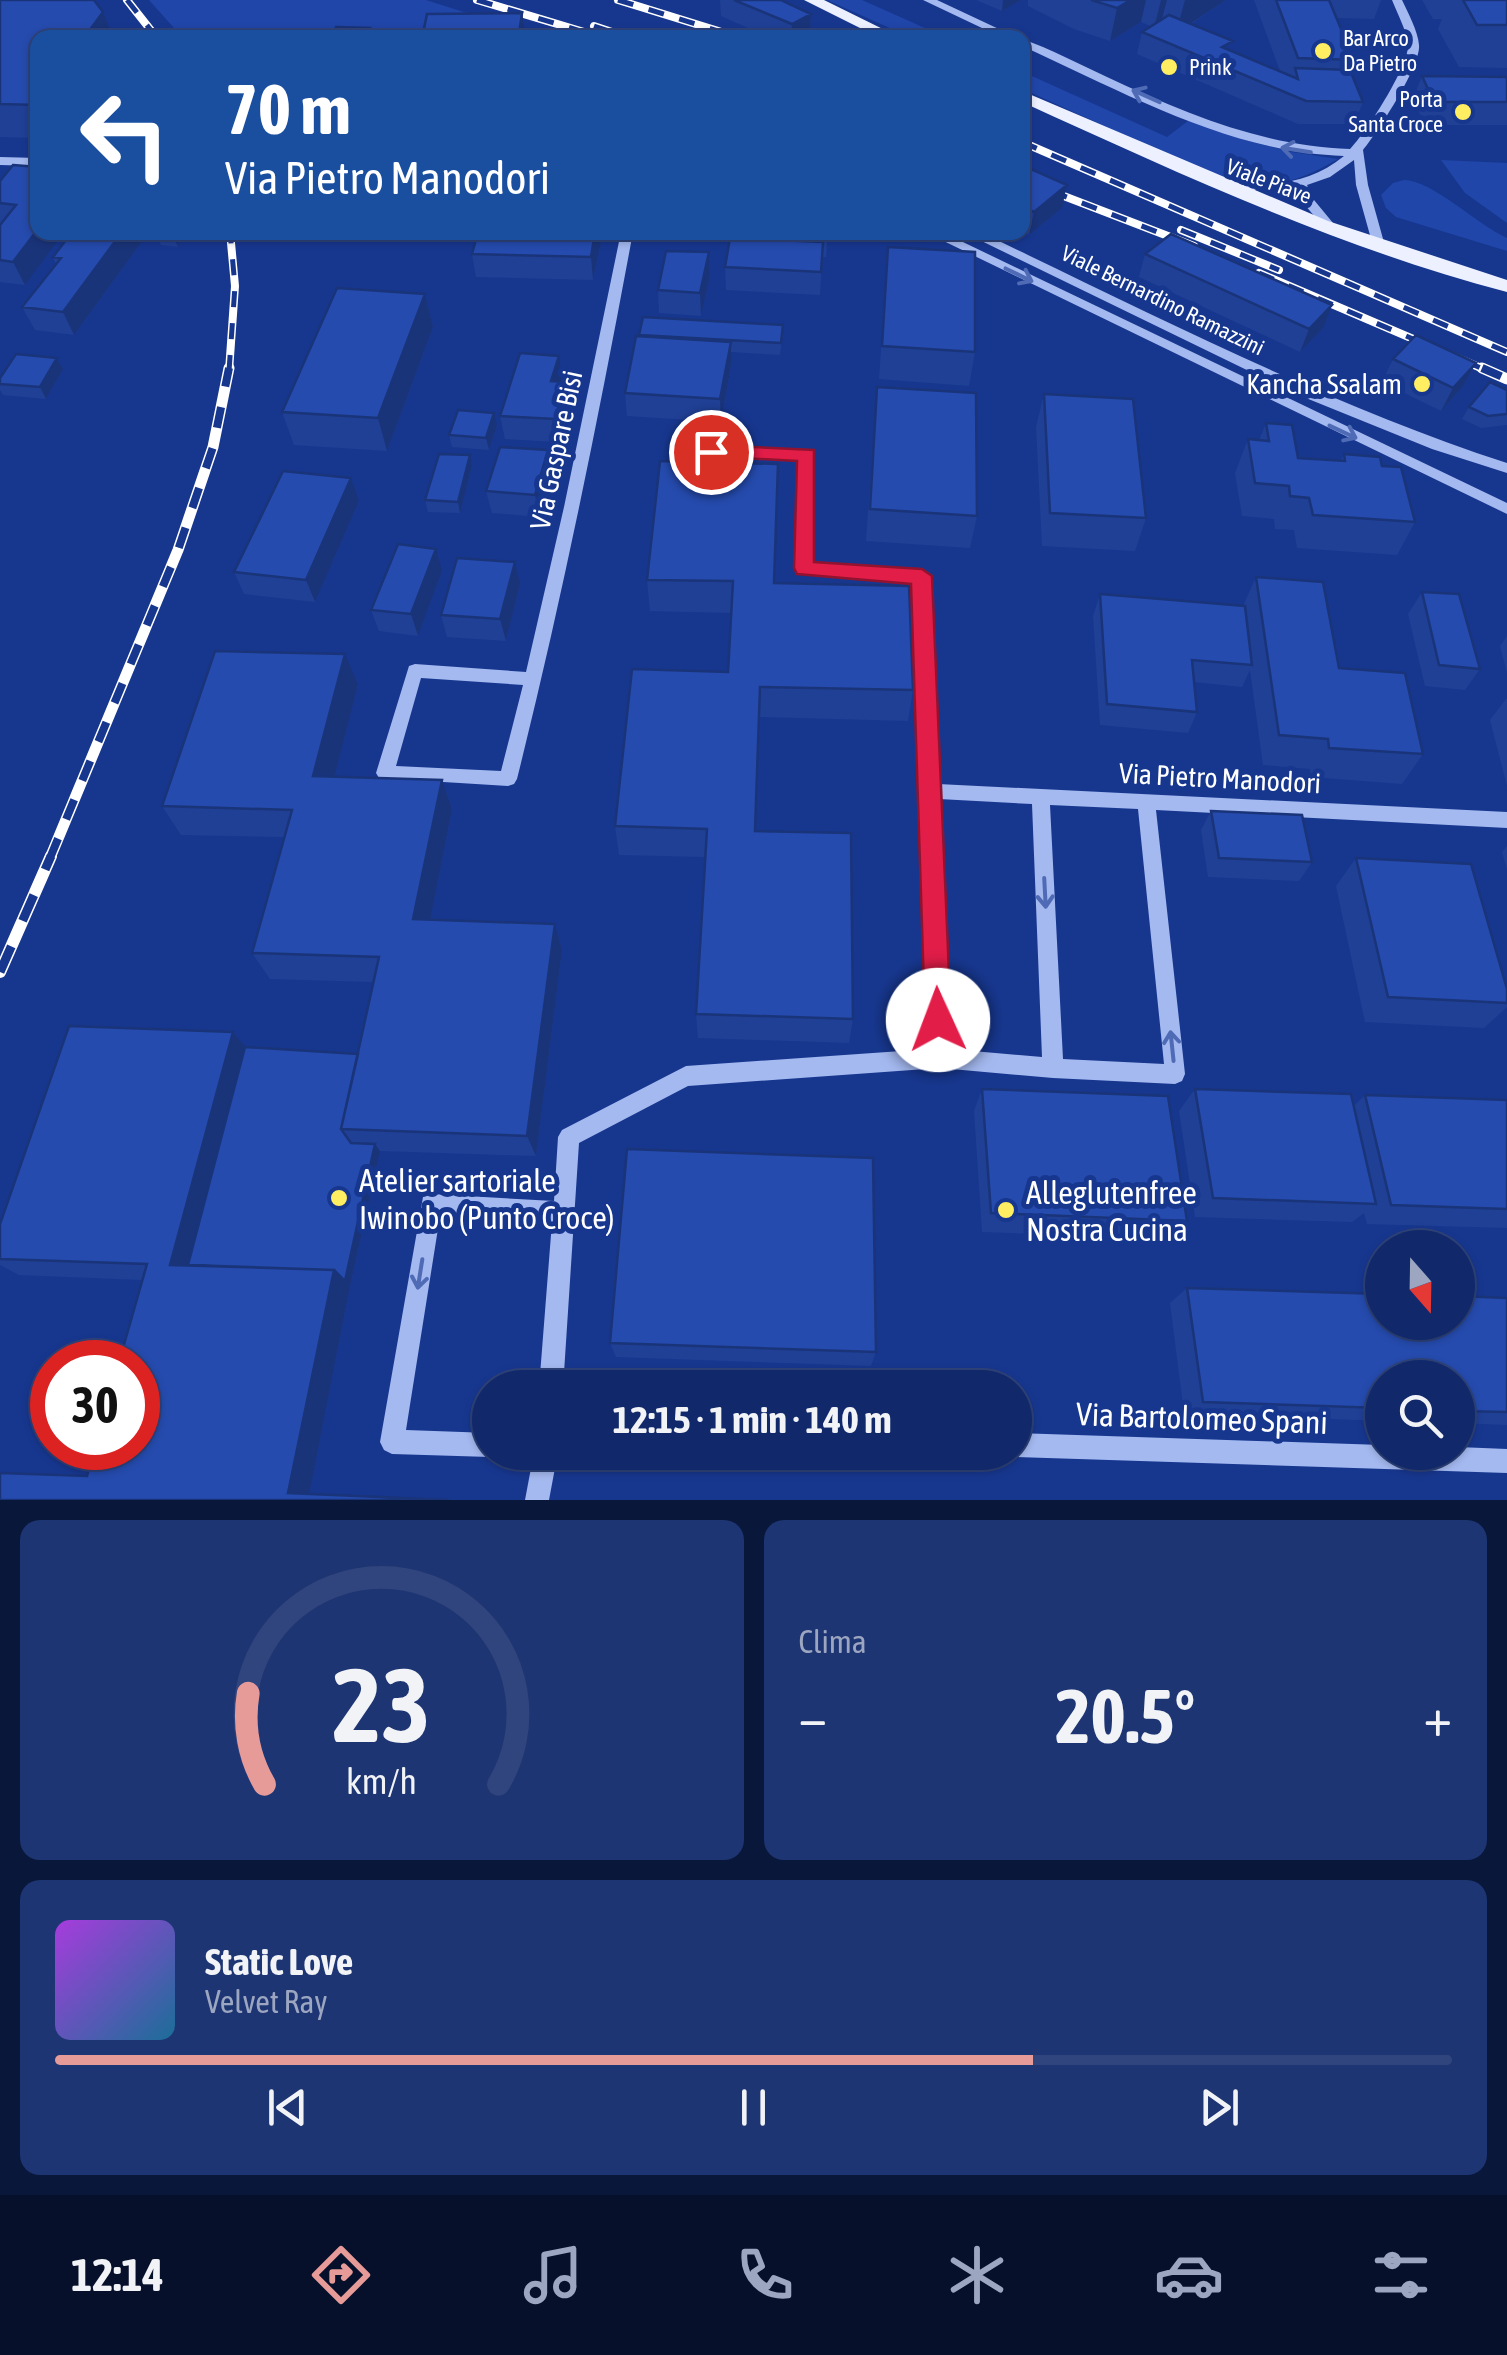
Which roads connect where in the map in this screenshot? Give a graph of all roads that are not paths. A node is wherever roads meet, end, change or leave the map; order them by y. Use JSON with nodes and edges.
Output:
{"nodes":[{"id":1,"x":812,"y":0,"type":"edge"},
{"id":2,"x":928,"y":0,"type":"edge"},
{"id":3,"x":1397,"y":0,"type":"edge"},
{"id":4,"x":877,"y":30,"type":"edge"},
{"id":5,"x":996,"y":30,"type":"edge"},
{"id":6,"x":1030,"y":45,"type":"edge"},
{"id":7,"x":1030,"y":100,"type":"edge"},
{"id":8,"x":1359,"y":153,"type":"junction"},
{"id":9,"x":0,"y":161,"type":"edge"},
{"id":10,"x":30,"y":162,"type":"edge"},
{"id":11,"x":1302,"y":186,"type":"junction"},
{"id":12,"x":1222,"y":188,"type":"junction"},
{"id":13,"x":1332,"y":229,"type":"junction"},
{"id":14,"x":625,"y":240,"type":"edge"},
{"id":15,"x":948,"y":240,"type":"edge"},
{"id":16,"x":986,"y":240,"type":"edge"},
{"id":17,"x":1379,"y":246,"type":"junction"},
{"id":18,"x":1507,"y":286,"type":"edge"},
{"id":19,"x":711,"y":452,"type":"dead end"},
{"id":20,"x":1507,"y":468,"type":"edge"},
{"id":21,"x":1507,"y":509,"type":"edge"},
{"id":22,"x":534,"y":679,"type":"junction"},
{"id":23,"x":931,"y":790,"type":"junction"},
{"id":24,"x":1040,"y":796,"type":"junction"},
{"id":25,"x":1146,"y":802,"type":"junction"},
{"id":26,"x":1507,"y":820,"type":"edge"},
{"id":27,"x":940,"y":1058,"type":"junction"},
{"id":28,"x":1053,"y":1068,"type":"junction"},
{"id":29,"x":564,"y":1212,"type":"junction"},
{"id":30,"x":552,"y":1370,"type":"edge"},
{"id":31,"x":472,"y":1445,"type":"edge"},
{"id":32,"x":1032,"y":1445,"type":"edge"},
{"id":33,"x":1507,"y":1461,"type":"edge"},
{"id":34,"x":543,"y":1470,"type":"edge"},
{"id":35,"x":538,"y":1500,"type":"edge"}],
"edges":[{"from":1,"to":4,"type":"main road"},
{"from":2,"to":5,"type":"street"},
{"from":3,"to":8,"type":"street"},
{"from":8,"to":6,"type":"street","one_way":true},
{"from":7,"to":12,"type":"main road","name":"Viale Piave"},
{"from":8,"to":11,"type":"street"},
{"from":8,"to":17,"type":"street"},
{"from":9,"to":10,"type":"street"},
{"from":11,"to":12,"type":"street"},
{"from":11,"to":13,"type":"street"},
{"from":12,"to":13,"type":"main road","name":"Viale Piave"},
{"from":13,"to":17,"type":"main road","name":"Viale Piave"},
{"from":14,"to":22,"type":"street","name":"Via Gaspare Bisi"},
{"from":15,"to":21,"type":"street","name":"Viale Bernardino Ramazzini","one_way":true},
{"from":16,"to":20,"type":"street","name":"Viale Bernardino Ramazzini"},
{"from":17,"to":18,"type":"main road","name":"Viale Piave"},
{"from":19,"to":23,"type":"street"},
{"from":22,"to":22,"type":"street","name":"Via Gaspare Bisi"},
{"from":23,"to":24,"type":"street","name":"Via Pietro Manodori"},
{"from":23,"to":27,"type":"street"},
{"from":24,"to":25,"type":"street","name":"Via Pietro Manodori"},
{"from":24,"to":28,"type":"street","one_way":true},
{"from":25,"to":26,"type":"street","name":"Via Pietro Manodori"},
{"from":28,"to":25,"type":"street","one_way":true},
{"from":27,"to":28,"type":"street"},
{"from":27,"to":29,"type":"street"},
{"from":29,"to":30,"type":"street"},
{"from":29,"to":31,"type":"street","one_way":true},
{"from":32,"to":33,"type":"street","name":"Via Bartolomeo Spani"},
{"from":34,"to":35,"type":"street"}]}
